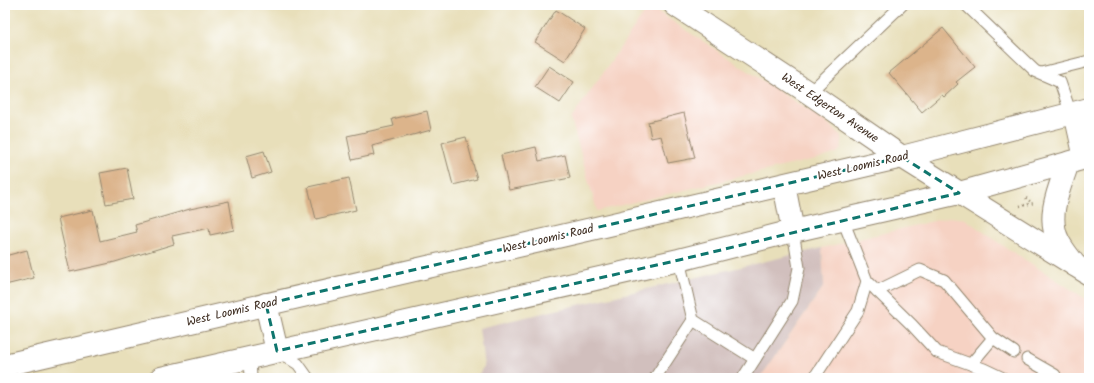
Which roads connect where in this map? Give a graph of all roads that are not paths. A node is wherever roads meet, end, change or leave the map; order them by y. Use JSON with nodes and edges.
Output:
{"nodes":[{"id":1,"x":902,"y":5,"type":"edge"},
{"id":2,"x":966,"y":5,"type":"edge"},
{"id":3,"x":684,"y":7,"type":"edge"},
{"id":4,"x":1089,"y":61,"type":"edge"},
{"id":5,"x":1041,"y":73,"type":"junction"},
{"id":6,"x":809,"y":93,"type":"junction"},
{"id":7,"x":1078,"y":112,"type":"edge"},
{"id":8,"x":902,"y":157,"type":"junction"},
{"id":9,"x":1081,"y":160,"type":"edge"},
{"id":10,"x":784,"y":184,"type":"junction"},
{"id":11,"x":960,"y":193,"type":"junction"},
{"id":12,"x":843,"y":220,"type":"junction"},
{"id":13,"x":793,"y":231,"type":"junction"},
{"id":14,"x":678,"y":260,"type":"junction"},
{"id":15,"x":1082,"y":270,"type":"edge"},
{"id":16,"x":867,"y":280,"type":"junction"},
{"id":17,"x":878,"y":291,"type":"junction"},
{"id":18,"x":266,"y":304,"type":"junction"},
{"id":19,"x":693,"y":320,"type":"junction"},
{"id":20,"x":993,"y":338,"type":"junction"},
{"id":21,"x":277,"y":351,"type":"junction"},
{"id":22,"x":1014,"y":352,"type":"dead end"},
{"id":23,"x":755,"y":359,"type":"junction"},
{"id":24,"x":1027,"y":359,"type":"dead end"},
{"id":25,"x":971,"y":364,"type":"junction"},
{"id":26,"x":5,"y":365,"type":"edge"},
{"id":27,"x":251,"y":368,"type":"edge"},
{"id":28,"x":161,"y":378,"type":"edge"},
{"id":29,"x":308,"y":378,"type":"edge"},
{"id":30,"x":655,"y":378,"type":"edge"},
{"id":31,"x":743,"y":378,"type":"edge"},
{"id":32,"x":814,"y":378,"type":"edge"},
{"id":33,"x":1003,"y":378,"type":"edge"},
{"id":34,"x":1053,"y":378,"type":"edge"}],
"edges":[{"from":1,"to":6,"type":"lane"},
{"from":2,"to":5,"type":"lane"},
{"from":3,"to":6,"type":"main road","name":"West Edgerton Avenue"},
{"from":4,"to":5,"type":"lane"},
{"from":5,"to":7,"type":"lane"},
{"from":6,"to":8,"type":"main road","name":"West Edgerton Avenue"},
{"from":7,"to":8,"type":"main road","name":"West Loomis Road"},
{"from":7,"to":9,"type":"main road"},
{"from":8,"to":10,"type":"main road","name":"West Loomis Road"},
{"from":8,"to":11,"type":"main road","name":"West Edgerton Avenue"},
{"from":9,"to":11,"type":"main road"},
{"from":9,"to":15,"type":"main road"},
{"from":10,"to":13,"type":"main road"},
{"from":10,"to":18,"type":"main road","name":"West Loomis Road"},
{"from":11,"to":12,"type":"main road"},
{"from":11,"to":15,"type":"main road","name":"West Edgerton Avenue"},
{"from":12,"to":13,"type":"main road"},
{"from":12,"to":16,"type":"lane"},
{"from":13,"to":14,"type":"main road"},
{"from":13,"to":23,"type":"lane"},
{"from":14,"to":19,"type":"lane"},
{"from":14,"to":21,"type":"main road"},
{"from":16,"to":17,"type":"lane"},
{"from":16,"to":32,"type":"lane"},
{"from":17,"to":20,"type":"lane"},
{"from":17,"to":25,"type":"lane"},
{"from":18,"to":21,"type":"main road"},
{"from":18,"to":26,"type":"main road","name":"West Loomis Road"},
{"from":19,"to":23,"type":"lane"},
{"from":19,"to":30,"type":"lane"},
{"from":20,"to":22,"type":"lane"},
{"from":20,"to":25,"type":"lane"},
{"from":21,"to":27,"type":"main road"},
{"from":21,"to":29,"type":"lane"},
{"from":23,"to":31,"type":"lane"},
{"from":24,"to":34,"type":"lane"},
{"from":25,"to":33,"type":"lane"},
{"from":27,"to":28,"type":"main road"}]}
